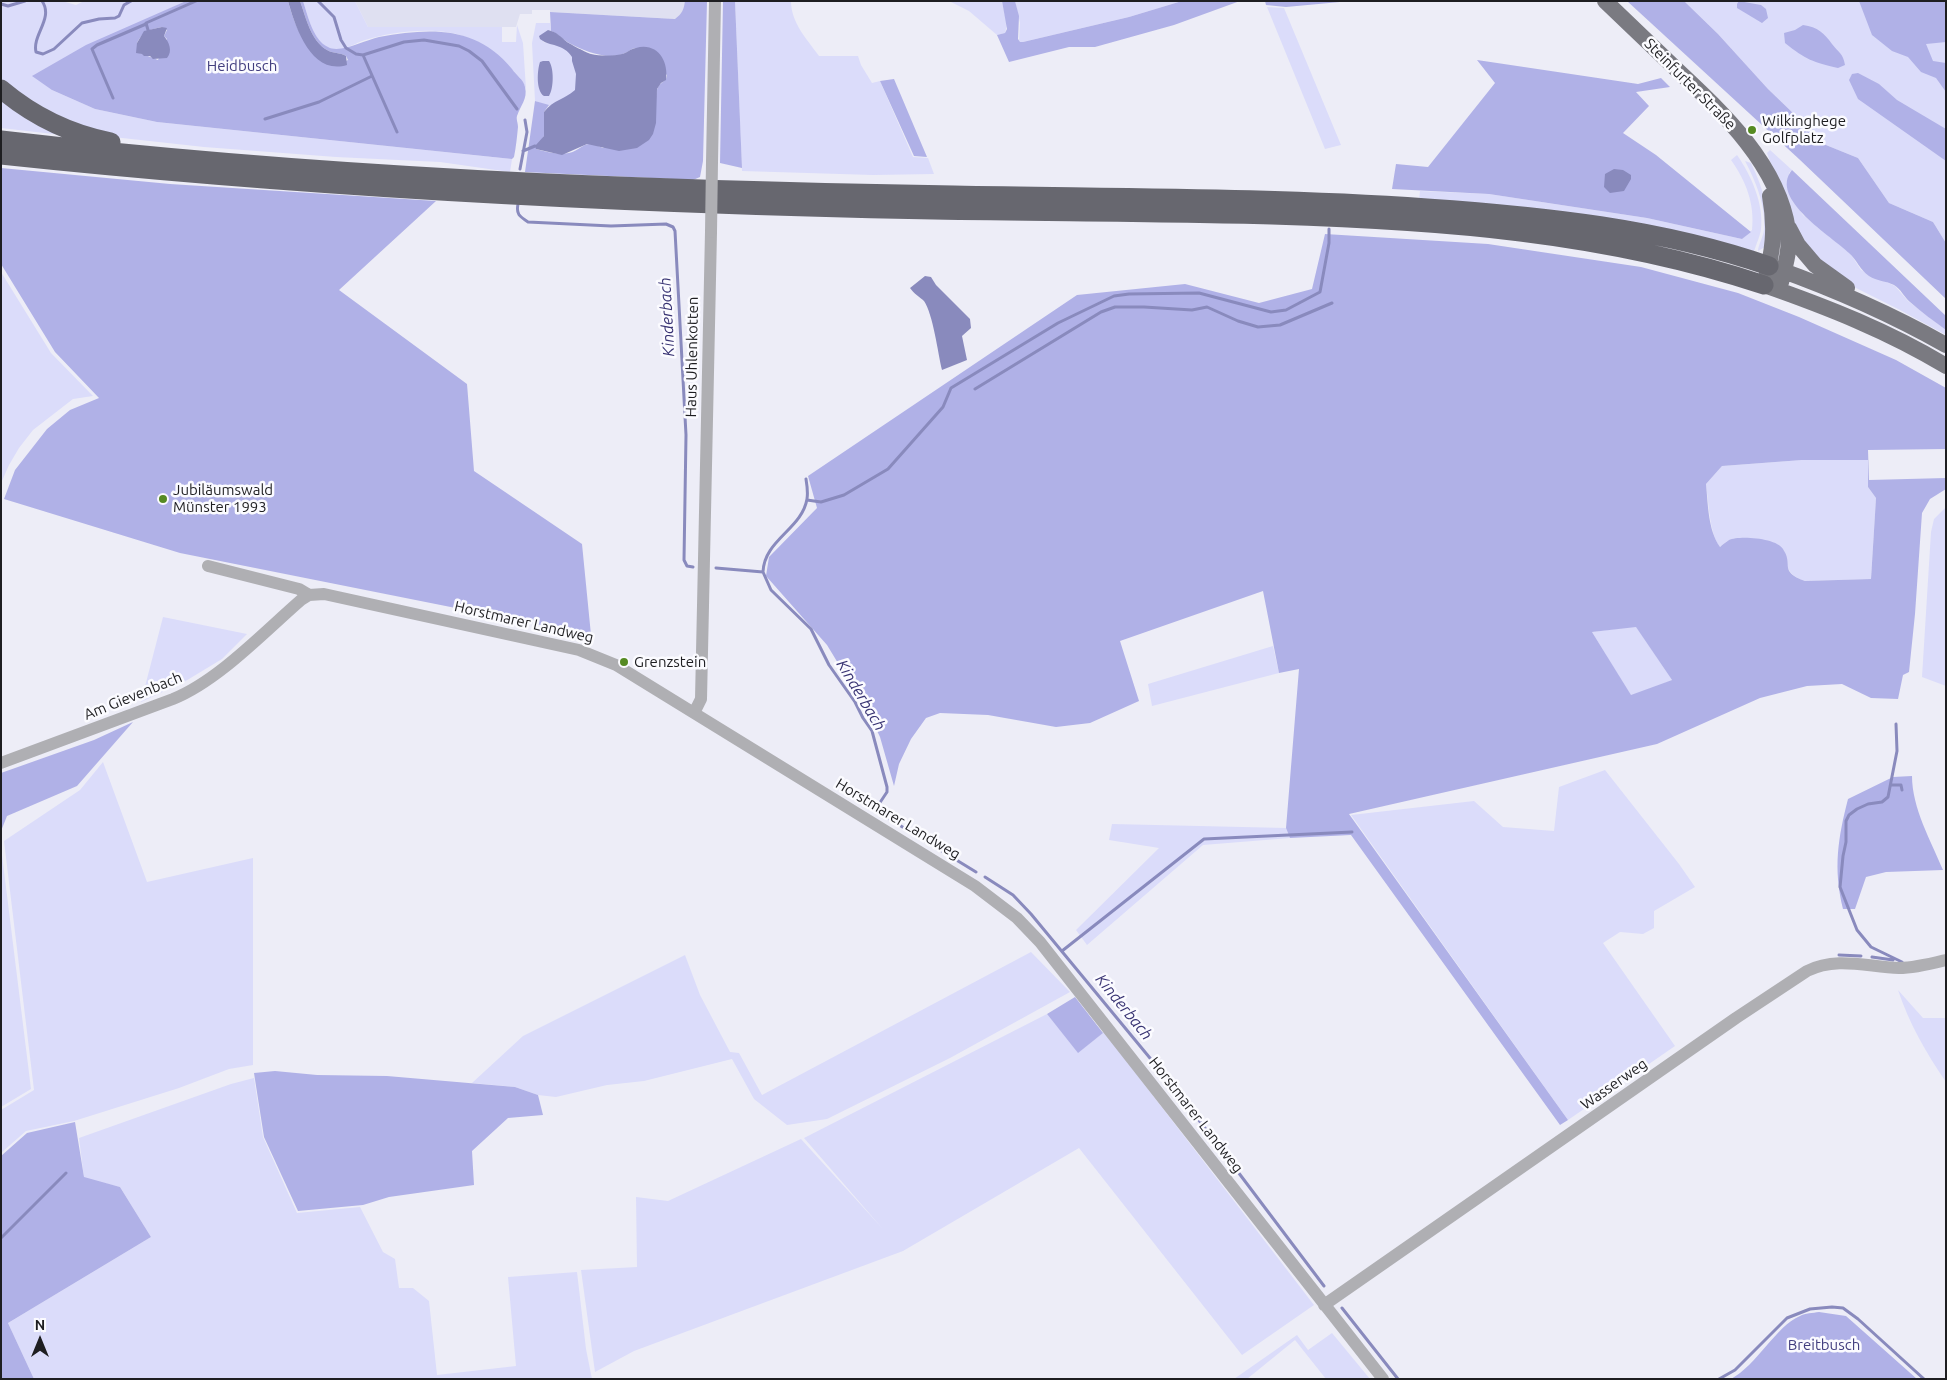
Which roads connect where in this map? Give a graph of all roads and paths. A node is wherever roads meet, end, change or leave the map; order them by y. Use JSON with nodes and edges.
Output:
{"nodes":[{"id":1,"x":715,"y":1,"type":"edge"},
{"id":2,"x":1605,"y":1,"type":"edge"},
{"id":3,"x":1,"y":89,"type":"edge"},
{"id":4,"x":1,"y":140,"type":"edge"},
{"id":5,"x":1,"y":157,"type":"edge"},
{"id":6,"x":223,"y":162,"type":"junction"},
{"id":7,"x":1767,"y":174,"type":"junction"},
{"id":8,"x":1787,"y":226,"type":"junction"},
{"id":9,"x":1777,"y":269,"type":"junction"},
{"id":10,"x":1771,"y":287,"type":"junction"},
{"id":11,"x":1866,"y":304,"type":"junction"},
{"id":12,"x":1946,"y":345,"type":"edge"},
{"id":13,"x":1946,"y":366,"type":"edge"},
{"id":14,"x":208,"y":566,"type":"dead end"},
{"id":15,"x":309,"y":595,"type":"junction"},
{"id":16,"x":694,"y":712,"type":"junction"},
{"id":17,"x":1,"y":763,"type":"edge"},
{"id":18,"x":1946,"y":960,"type":"edge"},
{"id":19,"x":1324,"y":1305,"type":"junction"},
{"id":20,"x":1383,"y":1379,"type":"edge"}],
"edges":[{"from":1,"to":16,"type":"street","name":"Haus Uhlenkotten","bridge":true},
{"from":2,"to":7,"type":"main road","name":"Steinfurter Straße"},
{"from":3,"to":6,"type":"highway"},
{"from":4,"to":6,"type":"highway"},
{"from":5,"to":10,"type":"highway"},
{"from":6,"to":9,"type":"highway"},
{"from":7,"to":8,"type":"main road","name":"Steinfurter Straße"},
{"from":7,"to":9,"type":"main road","name":"Steinfurter Straße"},
{"from":8,"to":9,"type":"main road","name":"Steinfurter Straße"},
{"from":8,"to":11,"type":"main road"},
{"from":9,"to":10,"type":"main road","name":"Steinfurter Straße"},
{"from":9,"to":11,"type":"main road"},
{"from":10,"to":13,"type":"main road"},
{"from":11,"to":12,"type":"main road"},
{"from":14,"to":15,"type":"street","name":"Horstmarer Landweg"},
{"from":15,"to":16,"type":"street","name":"Horstmarer Landweg"},
{"from":15,"to":17,"type":"street","name":"Am Gievenbach"},
{"from":16,"to":19,"type":"street","name":"Horstmarer Landweg"},
{"from":18,"to":19,"type":"street","name":"Wasserweg"},
{"from":19,"to":20,"type":"street","name":"Horstmarer Landweg"}]}
